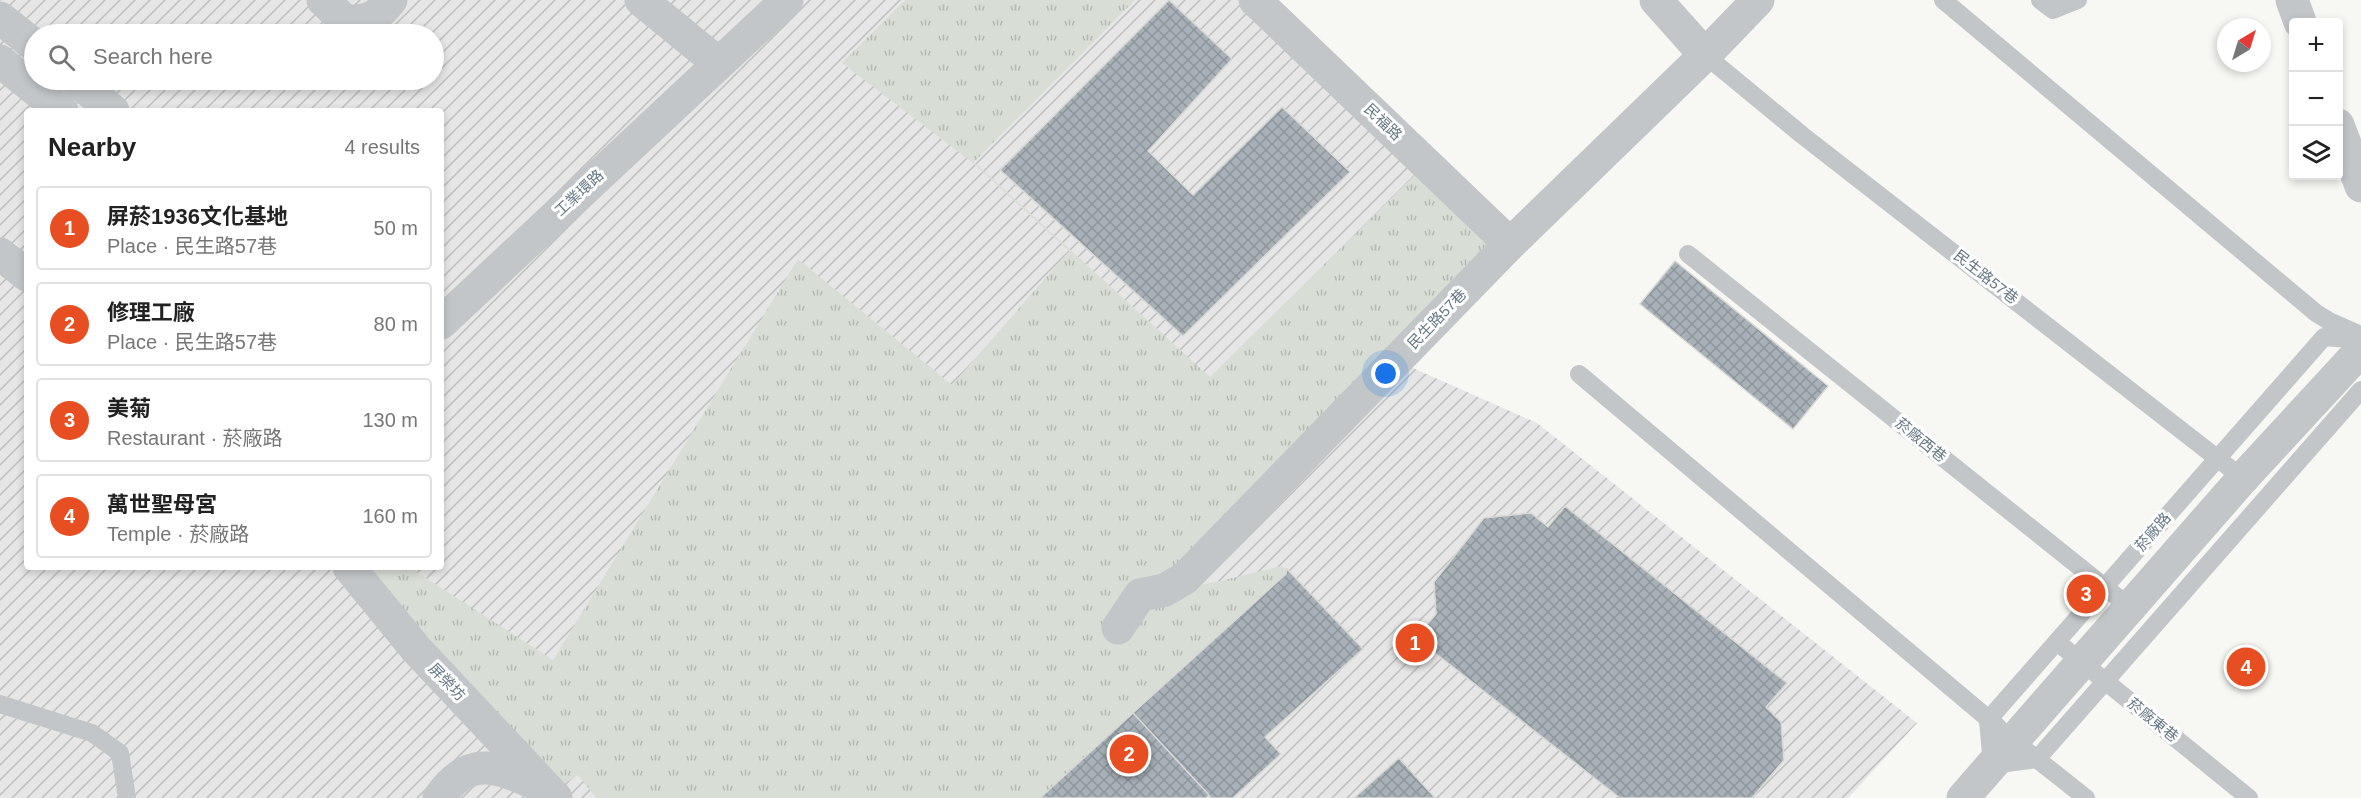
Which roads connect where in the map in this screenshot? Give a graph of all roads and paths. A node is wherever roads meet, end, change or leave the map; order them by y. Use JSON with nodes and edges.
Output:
{"nodes":[{"id":1,"x":323,"y":0,"type":"edge"},
{"id":2,"x":391,"y":0,"type":"edge"},
{"id":3,"x":641,"y":0,"type":"edge"},
{"id":4,"x":787,"y":0,"type":"edge"},
{"id":5,"x":1255,"y":0,"type":"edge"},
{"id":6,"x":1656,"y":0,"type":"edge"},
{"id":7,"x":1758,"y":0,"type":"edge"},
{"id":8,"x":1943,"y":0,"type":"edge"},
{"id":9,"x":2040,"y":0,"type":"edge"},
{"id":10,"x":2078,"y":0,"type":"edge"},
{"id":11,"x":2292,"y":0,"type":"edge"},
{"id":12,"x":0,"y":18,"type":"edge"},
{"id":13,"x":2299,"y":18,"type":"edge"},
{"id":14,"x":24,"y":37,"type":"edge"},
{"id":15,"x":1705,"y":55,"type":"junction"},
{"id":16,"x":0,"y":61,"type":"edge"},
{"id":17,"x":718,"y":63,"type":"junction"},
{"id":18,"x":24,"y":80,"type":"edge"},
{"id":19,"x":36,"y":90,"type":"edge"},
{"id":20,"x":88,"y":90,"type":"edge"},
{"id":21,"x":58,"y":108,"type":"edge"},
{"id":22,"x":109,"y":108,"type":"edge"},
{"id":23,"x":2343,"y":139,"type":"edge"},
{"id":24,"x":2361,"y":186,"type":"edge"},
{"id":25,"x":1510,"y":244,"type":"junction"},
{"id":26,"x":1688,"y":254,"type":"dead end"},
{"id":27,"x":444,"y":320,"type":"edge"},
{"id":28,"x":2361,"y":335,"type":"edge"},
{"id":29,"x":2361,"y":340,"type":"edge"},
{"id":30,"x":2361,"y":353,"type":"edge"},
{"id":31,"x":1580,"y":375,"type":"dead end"},
{"id":32,"x":2361,"y":390,"type":"edge"},
{"id":33,"x":2243,"y":478,"type":"junction"},
{"id":34,"x":351,"y":570,"type":"edge"},
{"id":35,"x":2105,"y":587,"type":"junction"},
{"id":36,"x":2142,"y":617,"type":"junction"},
{"id":37,"x":1118,"y":628,"type":"dead end"},
{"id":38,"x":2057,"y":642,"type":"junction"},
{"id":39,"x":2094,"y":672,"type":"junction"},
{"id":40,"x":0,"y":704,"type":"edge"},
{"id":41,"x":1988,"y":720,"type":"junction"},
{"id":42,"x":2025,"y":750,"type":"junction"},
{"id":43,"x":1992,"y":765,"type":"junction"},
{"id":44,"x":554,"y":795,"type":"edge"},
{"id":45,"x":127,"y":798,"type":"edge"},
{"id":46,"x":440,"y":798,"type":"edge"},
{"id":47,"x":1963,"y":798,"type":"edge"},
{"id":48,"x":2085,"y":798,"type":"edge"},
{"id":49,"x":2249,"y":798,"type":"edge"}],
"edges":[{"from":1,"to":2,"type":"street"},
{"from":3,"to":17,"type":"street"},
{"from":4,"to":17,"type":"street","name":"工業環路"},
{"from":5,"to":25,"type":"street","name":"民福路"},
{"from":6,"to":15,"type":"street"},
{"from":7,"to":15,"type":"street","name":"民生路57巷"},
{"from":8,"to":28,"type":"lane"},
{"from":9,"to":10,"type":"lane"},
{"from":11,"to":13,"type":"street"},
{"from":12,"to":14,"type":"street"},
{"from":15,"to":25,"type":"street","name":"民生路57巷"},
{"from":15,"to":33,"type":"lane","name":"民生路57巷"},
{"from":16,"to":18,"type":"street"},
{"from":17,"to":27,"type":"street","name":"工業環路"},
{"from":19,"to":21,"type":"street"},
{"from":20,"to":22,"type":"street"},
{"from":23,"to":24,"type":"street"},
{"from":25,"to":37,"type":"street","name":"民生路57巷"},
{"from":26,"to":35,"type":"lane","name":"菸廠西巷"},
{"from":29,"to":33,"type":"lane","name":"菸廠路"},
{"from":30,"to":33,"type":"street","name":"菸廠路"},
{"from":31,"to":41,"type":"lane"},
{"from":32,"to":33,"type":"lane","name":"菸廠路"},
{"from":33,"to":35,"type":"lane","name":"菸廠路"},
{"from":33,"to":36,"type":"street","name":"菸廠路"},
{"from":34,"to":44,"type":"street","name":"屏榮坊"},
{"from":35,"to":36,"type":"lane","name":"菸廠西巷"},
{"from":35,"to":38,"type":"lane","name":"菸廠路"},
{"from":36,"to":39,"type":"street","name":"菸廠路"},
{"from":38,"to":39,"type":"lane","name":"菸廠東巷"},
{"from":38,"to":41,"type":"lane","name":"菸廠路"},
{"from":39,"to":42,"type":"street","name":"菸廠路"},
{"from":39,"to":49,"type":"lane","name":"菸廠東巷"},
{"from":40,"to":45,"type":"lane"},
{"from":41,"to":42,"type":"lane"},
{"from":41,"to":43,"type":"lane"},
{"from":42,"to":43,"type":"street","name":"菸廠路"},
{"from":42,"to":48,"type":"lane"},
{"from":43,"to":47,"type":"street","name":"菸廠路"},
{"from":44,"to":46,"type":"street","name":"屏榮坊"}]}
